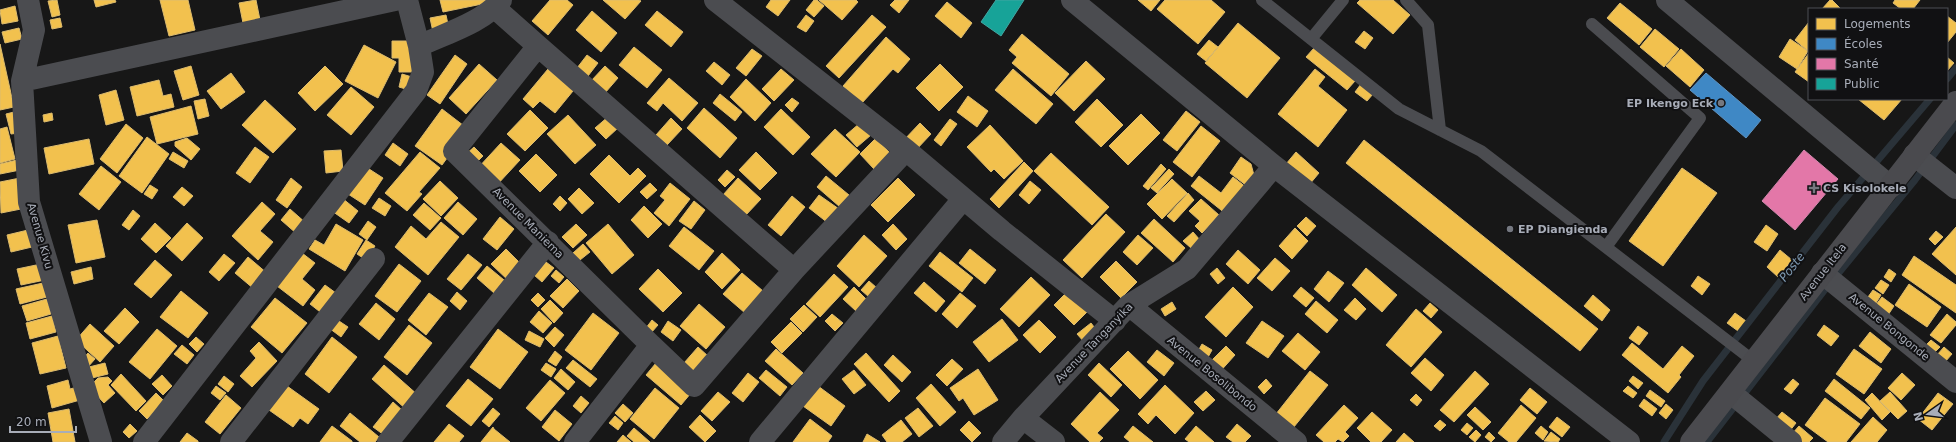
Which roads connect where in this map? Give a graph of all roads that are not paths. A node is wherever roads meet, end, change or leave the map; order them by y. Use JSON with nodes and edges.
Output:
{"nodes":[{"id":1,"x":28,"y":0,"type":"edge"},
{"id":2,"x":395,"y":0,"type":"edge"},
{"id":3,"x":407,"y":0,"type":"edge"},
{"id":4,"x":715,"y":0,"type":"edge"},
{"id":5,"x":1072,"y":0,"type":"edge"},
{"id":6,"x":1262,"y":0,"type":"edge"},
{"id":7,"x":1343,"y":0,"type":"edge"},
{"id":8,"x":1406,"y":0,"type":"edge"},
{"id":9,"x":1667,"y":0,"type":"edge"},
{"id":10,"x":498,"y":4,"type":"edge"},
{"id":11,"x":1592,"y":24,"type":"dead end"},
{"id":12,"x":1311,"y":39,"type":"junction"},
{"id":13,"x":419,"y":46,"type":"junction"},
{"id":14,"x":538,"y":46,"type":"junction"},
{"id":15,"x":22,"y":82,"type":"junction"},
{"id":16,"x":1956,"y":102,"type":"edge"},
{"id":17,"x":1440,"y":130,"type":"junction"},
{"id":18,"x":906,"y":150,"type":"junction"},
{"id":19,"x":1914,"y":155,"type":"junction"},
{"id":20,"x":1274,"y":166,"type":"junction"},
{"id":21,"x":1891,"y":187,"type":"junction"},
{"id":22,"x":1956,"y":188,"type":"edge"},
{"id":23,"x":963,"y":199,"type":"junction"},
{"id":24,"x":548,"y":242,"type":"junction"},
{"id":25,"x":1606,"y":247,"type":"junction"},
{"id":26,"x":374,"y":259,"type":"dead end"},
{"id":27,"x":794,"y":270,"type":"junction"},
{"id":28,"x":1822,"y":273,"type":"junction"},
{"id":29,"x":1122,"y":313,"type":"junction"},
{"id":30,"x":651,"y":345,"type":"junction"},
{"id":31,"x":1755,"y":362,"type":"junction"},
{"id":32,"x":1956,"y":382,"type":"edge"},
{"id":33,"x":1731,"y":393,"type":"junction"},
{"id":34,"x":1023,"y":418,"type":"junction"},
{"id":35,"x":102,"y":442,"type":"edge"},
{"id":36,"x":144,"y":442,"type":"edge"},
{"id":37,"x":231,"y":442,"type":"edge"},
{"id":38,"x":388,"y":442,"type":"edge"},
{"id":39,"x":575,"y":442,"type":"edge"},
{"id":40,"x":760,"y":442,"type":"edge"},
{"id":41,"x":1003,"y":442,"type":"edge"},
{"id":42,"x":1054,"y":442,"type":"edge"},
{"id":43,"x":1296,"y":442,"type":"edge"},
{"id":44,"x":1629,"y":442,"type":"edge"},
{"id":45,"x":1692,"y":442,"type":"edge"},
{"id":46,"x":1791,"y":442,"type":"edge"}],
"edges":[{"from":1,"to":15,"type":"street","name":"Avenue Kivu"},
{"from":2,"to":15,"type":"street"},
{"from":3,"to":13,"type":"street"},
{"from":4,"to":18,"type":"street","name":"Avenue Bosolibondo"},
{"from":5,"to":20,"type":"street"},
{"from":6,"to":12,"type":"lane"},
{"from":7,"to":12,"type":"lane"},
{"from":8,"to":17,"type":"lane"},
{"from":9,"to":21,"type":"street"},
{"from":10,"to":13,"type":"street"},
{"from":10,"to":14,"type":"street"},
{"from":11,"to":25,"type":"lane"},
{"from":12,"to":17,"type":"lane"},
{"from":13,"to":36,"type":"street"},
{"from":14,"to":24,"type":"street","name":"Avenue Maniema"},
{"from":14,"to":27,"type":"street"},
{"from":15,"to":35,"type":"street","name":"Avenue Kivu"},
{"from":16,"to":19,"type":"street","name":"Avenue Itela"},
{"from":17,"to":25,"type":"lane"},
{"from":18,"to":23,"type":"street","name":"Avenue Bosolibondo"},
{"from":18,"to":27,"type":"street"},
{"from":19,"to":21,"type":"street","name":"Avenue Itela"},
{"from":19,"to":22,"type":"street"},
{"from":20,"to":29,"type":"street","name":"Avenue Tanganyika"},
{"from":20,"to":44,"type":"street"},
{"from":21,"to":28,"type":"street","name":"Avenue Itela"},
{"from":23,"to":29,"type":"street","name":"Avenue Bosolibondo"},
{"from":23,"to":40,"type":"street"},
{"from":24,"to":30,"type":"street","name":"Avenue Maniema"},
{"from":24,"to":38,"type":"street"},
{"from":25,"to":31,"type":"lane"},
{"from":26,"to":37,"type":"street"},
{"from":27,"to":30,"type":"street","name":"Avenue Maniema"},
{"from":28,"to":31,"type":"street","name":"Avenue Itela"},
{"from":28,"to":32,"type":"street","name":"Avenue Bongonde"},
{"from":29,"to":34,"type":"street","name":"Avenue Tanganyika"},
{"from":29,"to":43,"type":"street","name":"Avenue Bosolibondo"},
{"from":30,"to":39,"type":"street"},
{"from":31,"to":33,"type":"street","name":"Avenue Itela"},
{"from":33,"to":45,"type":"street","name":"Avenue Itela"},
{"from":33,"to":46,"type":"street"},
{"from":34,"to":41,"type":"street","name":"Avenue Tanganyika"},
{"from":34,"to":42,"type":"street"}]}
